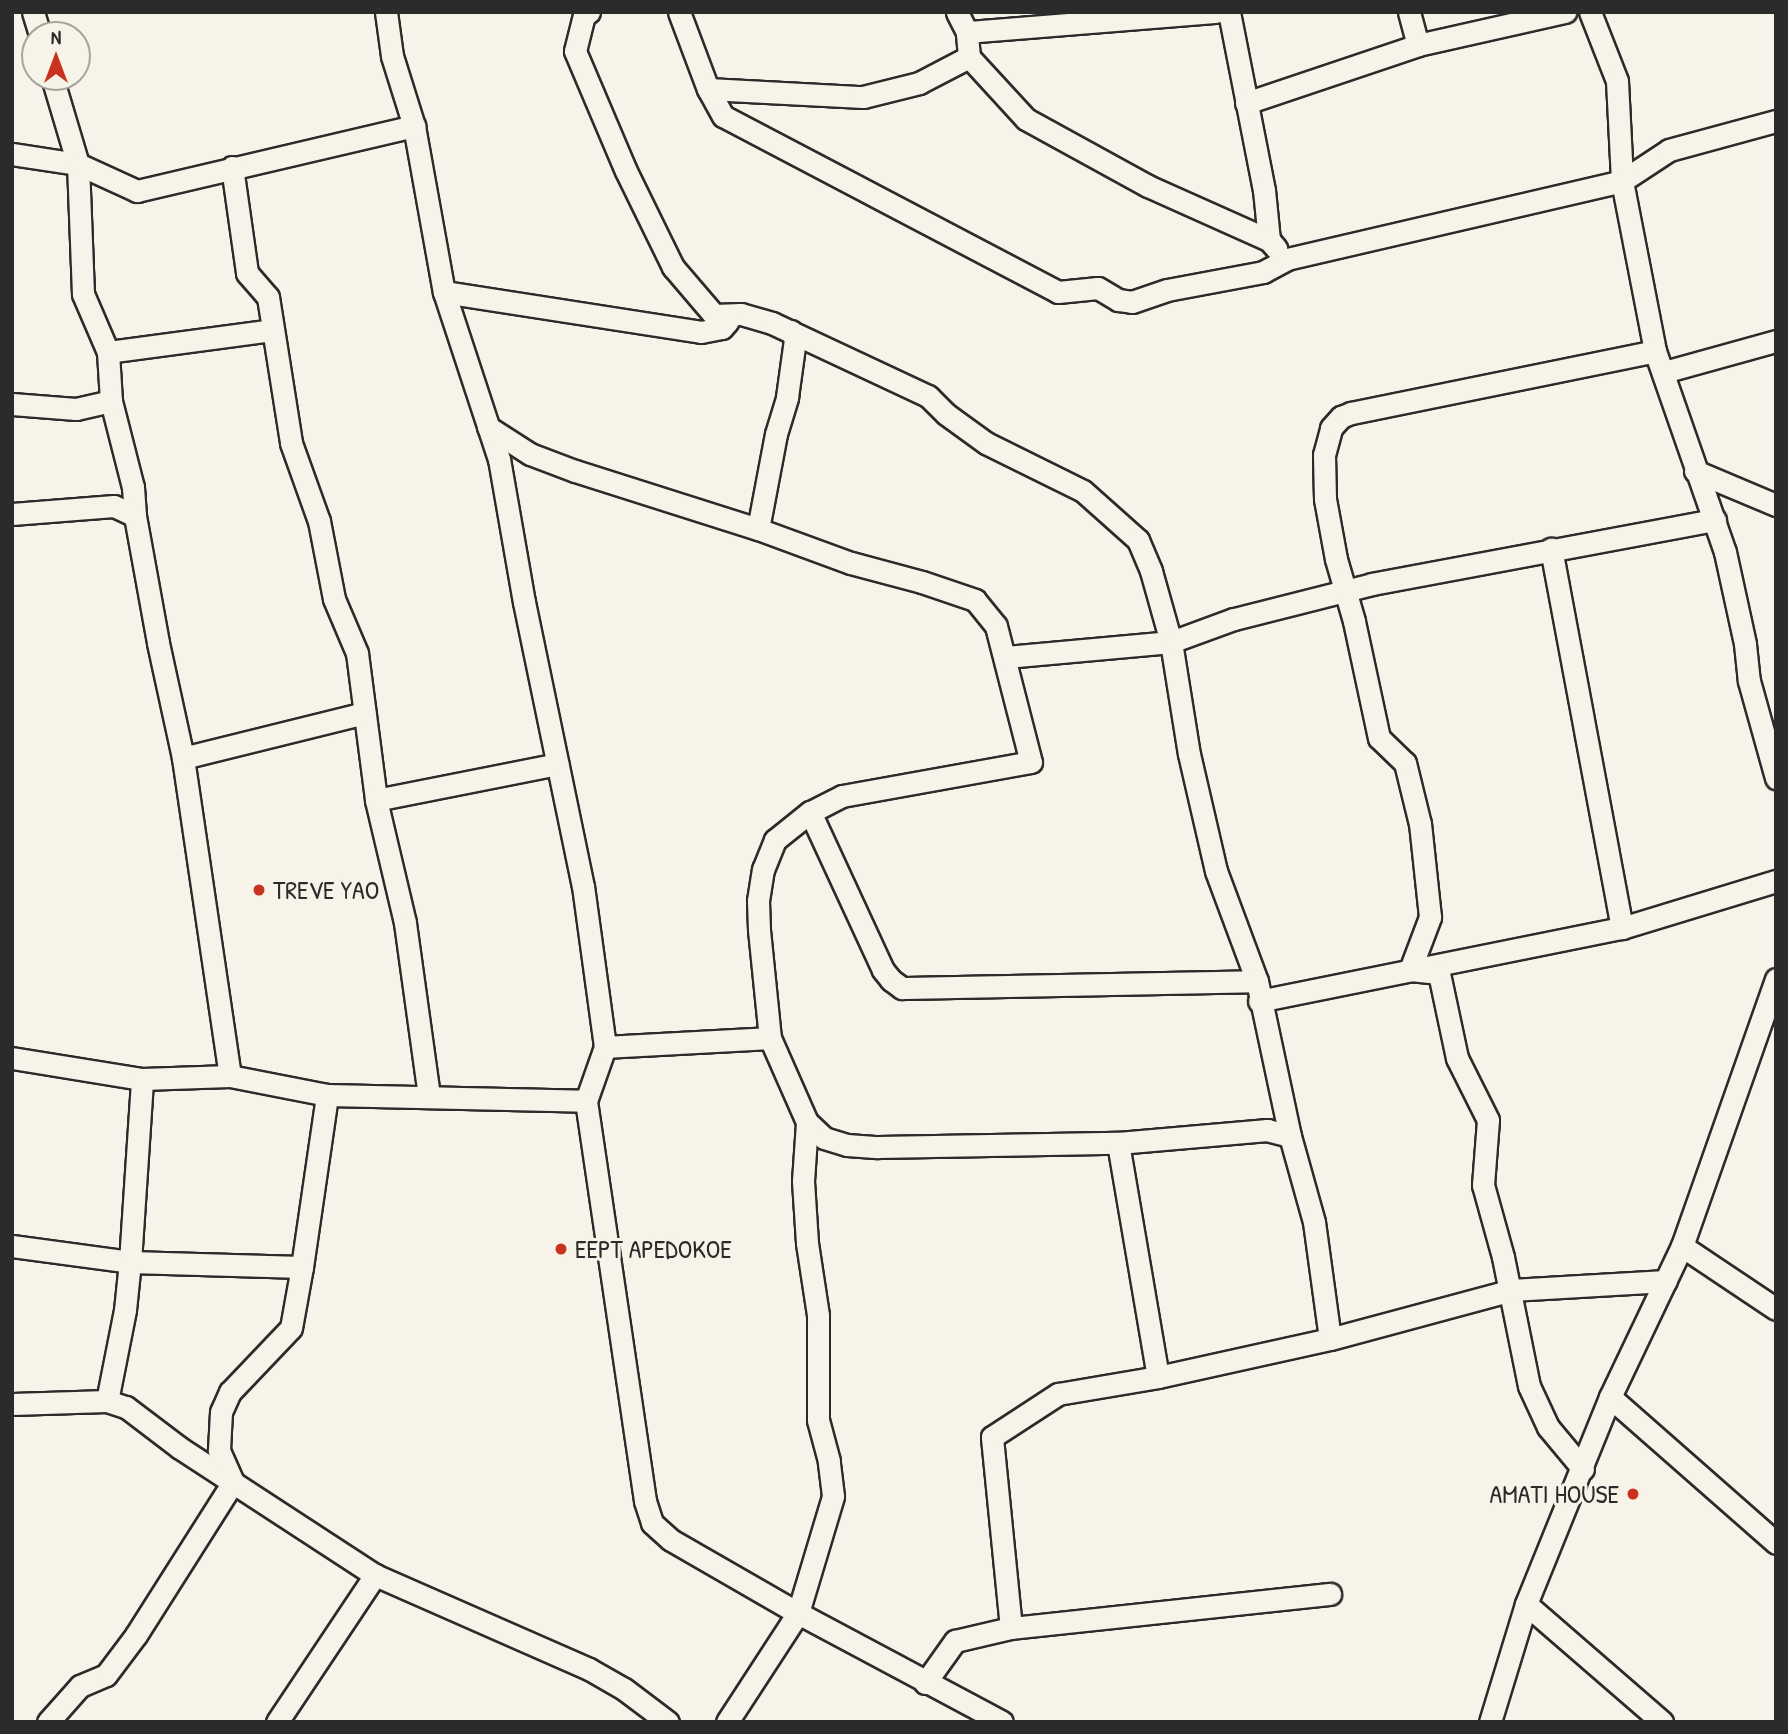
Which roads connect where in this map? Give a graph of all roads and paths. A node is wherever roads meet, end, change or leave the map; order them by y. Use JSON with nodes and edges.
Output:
{"nodes":[{"id":1,"x":386,"y":12,"type":"edge"},
{"id":2,"x":589,"y":12,"type":"edge"},
{"id":3,"x":679,"y":12,"type":"edge"},
{"id":4,"x":957,"y":12,"type":"edge"},
{"id":5,"x":1216,"y":12,"type":"edge"},
{"id":6,"x":1228,"y":12,"type":"edge"},
{"id":7,"x":1409,"y":12,"type":"edge"},
{"id":8,"x":1565,"y":12,"type":"edge"},
{"id":9,"x":1590,"y":12,"type":"edge"},
{"id":10,"x":967,"y":32,"type":"junction"},
{"id":11,"x":1418,"y":45,"type":"junction"},
{"id":12,"x":968,"y":57,"type":"junction"},
{"id":13,"x":708,"y":89,"type":"junction"},
{"id":14,"x":56,"y":91,"type":"edge"},
{"id":15,"x":1246,"y":103,"type":"junction"},
{"id":16,"x":1776,"y":121,"type":"edge"},
{"id":17,"x":414,"y":126,"type":"junction"},
{"id":18,"x":12,"y":154,"type":"edge"},
{"id":19,"x":78,"y":164,"type":"junction"},
{"id":20,"x":232,"y":167,"type":"junction"},
{"id":21,"x":1622,"y":181,"type":"junction"},
{"id":22,"x":1269,"y":240,"type":"junction"},
{"id":23,"x":1287,"y":259,"type":"junction"},
{"id":24,"x":444,"y":292,"type":"junction"},
{"id":25,"x":714,"y":315,"type":"junction"},
{"id":26,"x":273,"y":330,"type":"junction"},
{"id":27,"x":791,"y":331,"type":"junction"},
{"id":28,"x":1776,"y":341,"type":"edge"},
{"id":29,"x":1655,"y":351,"type":"junction"},
{"id":30,"x":108,"y":352,"type":"junction"},
{"id":31,"x":1664,"y":372,"type":"junction"},
{"id":32,"x":111,"y":401,"type":"junction"},
{"id":33,"x":12,"y":404,"type":"edge"},
{"id":34,"x":488,"y":427,"type":"junction"},
{"id":35,"x":1695,"y":471,"type":"junction"},
{"id":36,"x":1776,"y":505,"type":"edge"},
{"id":37,"x":12,"y":514,"type":"edge"},
{"id":38,"x":135,"y":516,"type":"junction"},
{"id":39,"x":1715,"y":520,"type":"junction"},
{"id":40,"x":758,"y":529,"type":"junction"},
{"id":41,"x":1550,"y":549,"type":"junction"},
{"id":42,"x":1344,"y":590,"type":"junction"},
{"id":43,"x":1171,"y":642,"type":"junction"},
{"id":44,"x":1006,"y":657,"type":"junction"},
{"id":45,"x":365,"y":713,"type":"junction"},
{"id":46,"x":183,"y":758,"type":"junction"},
{"id":47,"x":558,"y":764,"type":"junction"},
{"id":48,"x":1776,"y":778,"type":"edge"},
{"id":49,"x":376,"y":800,"type":"junction"},
{"id":50,"x":810,"y":812,"type":"junction"},
{"id":51,"x":1776,"y":881,"type":"edge"},
{"id":52,"x":1622,"y":928,"type":"junction"},
{"id":53,"x":1410,"y":970,"type":"junction"},
{"id":54,"x":1776,"y":979,"type":"edge"},
{"id":55,"x":1258,"y":991,"type":"junction"},
{"id":56,"x":770,"y":1038,"type":"junction"},
{"id":57,"x":605,"y":1047,"type":"junction"},
{"id":58,"x":12,"y":1058,"type":"edge"},
{"id":59,"x":230,"y":1076,"type":"junction"},
{"id":60,"x":142,"y":1079,"type":"junction"},
{"id":61,"x":327,"y":1095,"type":"junction"},
{"id":62,"x":429,"y":1095,"type":"junction"},
{"id":63,"x":586,"y":1101,"type":"junction"},
{"id":64,"x":807,"y":1122,"type":"junction"},
{"id":65,"x":1290,"y":1136,"type":"junction"},
{"id":66,"x":1118,"y":1143,"type":"junction"},
{"id":67,"x":12,"y":1246,"type":"edge"},
{"id":68,"x":1682,"y":1246,"type":"junction"},
{"id":69,"x":130,"y":1262,"type":"junction"},
{"id":70,"x":302,"y":1267,"type":"junction"},
{"id":71,"x":1666,"y":1281,"type":"junction"},
{"id":72,"x":1511,"y":1290,"type":"junction"},
{"id":73,"x":1776,"y":1309,"type":"edge"},
{"id":74,"x":1330,"y":1339,"type":"junction"},
{"id":75,"x":1158,"y":1377,"type":"junction"},
{"id":76,"x":1610,"y":1397,"type":"junction"},
{"id":77,"x":107,"y":1401,"type":"junction"},
{"id":78,"x":12,"y":1404,"type":"edge"},
{"id":79,"x":1583,"y":1469,"type":"junction"},
{"id":80,"x":233,"y":1482,"type":"junction"},
{"id":81,"x":1776,"y":1543,"type":"edge"},
{"id":82,"x":375,"y":1575,"type":"junction"},
{"id":83,"x":1330,"y":1594,"type":"dead end"},
{"id":84,"x":1526,"y":1604,"type":"junction"},
{"id":85,"x":798,"y":1613,"type":"junction"},
{"id":86,"x":1010,"y":1628,"type":"junction"},
{"id":87,"x":925,"y":1682,"type":"junction"},
{"id":88,"x":48,"y":1722,"type":"edge"},
{"id":89,"x":277,"y":1722,"type":"edge"},
{"id":90,"x":668,"y":1722,"type":"edge"},
{"id":91,"x":727,"y":1722,"type":"edge"},
{"id":92,"x":1002,"y":1722,"type":"edge"},
{"id":93,"x":1490,"y":1722,"type":"edge"},
{"id":94,"x":1662,"y":1722,"type":"edge"}],
"edges":[{"from":1,"to":17,"type":"street"},
{"from":2,"to":25,"type":"street"},
{"from":3,"to":13,"type":"street"},
{"from":4,"to":10,"type":"street"},
{"from":5,"to":10,"type":"street"},
{"from":6,"to":15,"type":"street"},
{"from":7,"to":11,"type":"street"},
{"from":8,"to":11,"type":"street"},
{"from":9,"to":21,"type":"street"},
{"from":10,"to":12,"type":"street"},
{"from":11,"to":15,"type":"street"},
{"from":12,"to":13,"type":"street"},
{"from":12,"to":22,"type":"street"},
{"from":13,"to":23,"type":"street"},
{"from":14,"to":19,"type":"street"},
{"from":15,"to":22,"type":"street"},
{"from":16,"to":21,"type":"street"},
{"from":17,"to":20,"type":"street"},
{"from":17,"to":24,"type":"street"},
{"from":18,"to":19,"type":"street"},
{"from":19,"to":20,"type":"street"},
{"from":19,"to":30,"type":"street"},
{"from":20,"to":26,"type":"street"},
{"from":21,"to":23,"type":"street"},
{"from":21,"to":29,"type":"street"},
{"from":22,"to":23,"type":"street"},
{"from":24,"to":25,"type":"street"},
{"from":24,"to":34,"type":"street"},
{"from":25,"to":27,"type":"street"},
{"from":26,"to":30,"type":"street"},
{"from":26,"to":45,"type":"street"},
{"from":27,"to":40,"type":"street"},
{"from":27,"to":43,"type":"street"},
{"from":28,"to":31,"type":"street"},
{"from":29,"to":31,"type":"street"},
{"from":29,"to":42,"type":"street"},
{"from":30,"to":32,"type":"street"},
{"from":31,"to":35,"type":"street"},
{"from":32,"to":33,"type":"street"},
{"from":32,"to":38,"type":"street"},
{"from":34,"to":40,"type":"street"},
{"from":34,"to":47,"type":"street"},
{"from":35,"to":36,"type":"street"},
{"from":35,"to":39,"type":"street"},
{"from":37,"to":38,"type":"street"},
{"from":38,"to":46,"type":"street"},
{"from":39,"to":41,"type":"street"},
{"from":39,"to":48,"type":"street"},
{"from":40,"to":44,"type":"street"},
{"from":41,"to":42,"type":"street"},
{"from":41,"to":52,"type":"street"},
{"from":42,"to":43,"type":"street"},
{"from":42,"to":53,"type":"street"},
{"from":43,"to":44,"type":"street"},
{"from":43,"to":55,"type":"street"},
{"from":44,"to":50,"type":"street"},
{"from":45,"to":46,"type":"street"},
{"from":45,"to":49,"type":"street"},
{"from":46,"to":59,"type":"street"},
{"from":47,"to":49,"type":"street"},
{"from":47,"to":57,"type":"street"},
{"from":49,"to":62,"type":"street"},
{"from":50,"to":55,"type":"street"},
{"from":50,"to":56,"type":"street"},
{"from":51,"to":52,"type":"street"},
{"from":52,"to":53,"type":"street"},
{"from":53,"to":55,"type":"street"},
{"from":53,"to":72,"type":"street"},
{"from":54,"to":68,"type":"street"},
{"from":55,"to":65,"type":"street"},
{"from":56,"to":57,"type":"street"},
{"from":56,"to":64,"type":"street"},
{"from":57,"to":63,"type":"street"},
{"from":58,"to":60,"type":"street"},
{"from":59,"to":60,"type":"street"},
{"from":59,"to":61,"type":"street"},
{"from":60,"to":69,"type":"street"},
{"from":61,"to":62,"type":"street"},
{"from":61,"to":70,"type":"street"},
{"from":62,"to":63,"type":"street"},
{"from":63,"to":85,"type":"street"},
{"from":64,"to":66,"type":"street"},
{"from":64,"to":85,"type":"street"},
{"from":65,"to":66,"type":"street"},
{"from":65,"to":74,"type":"street"},
{"from":66,"to":75,"type":"street"},
{"from":67,"to":69,"type":"street"},
{"from":68,"to":71,"type":"street"},
{"from":68,"to":73,"type":"street"},
{"from":69,"to":70,"type":"street"},
{"from":69,"to":77,"type":"street"},
{"from":70,"to":80,"type":"street"},
{"from":71,"to":72,"type":"street"},
{"from":71,"to":76,"type":"street"},
{"from":72,"to":74,"type":"street"},
{"from":72,"to":79,"type":"street"},
{"from":74,"to":75,"type":"street"},
{"from":75,"to":86,"type":"street"},
{"from":76,"to":79,"type":"street"},
{"from":76,"to":81,"type":"street"},
{"from":77,"to":78,"type":"street"},
{"from":77,"to":80,"type":"street"},
{"from":79,"to":84,"type":"street"},
{"from":80,"to":82,"type":"street"},
{"from":80,"to":88,"type":"street"},
{"from":82,"to":89,"type":"street"},
{"from":82,"to":90,"type":"street"},
{"from":83,"to":86,"type":"street"},
{"from":84,"to":93,"type":"street"},
{"from":84,"to":94,"type":"street"},
{"from":85,"to":87,"type":"street"},
{"from":85,"to":91,"type":"street"},
{"from":86,"to":87,"type":"street"},
{"from":87,"to":92,"type":"street"}]}
